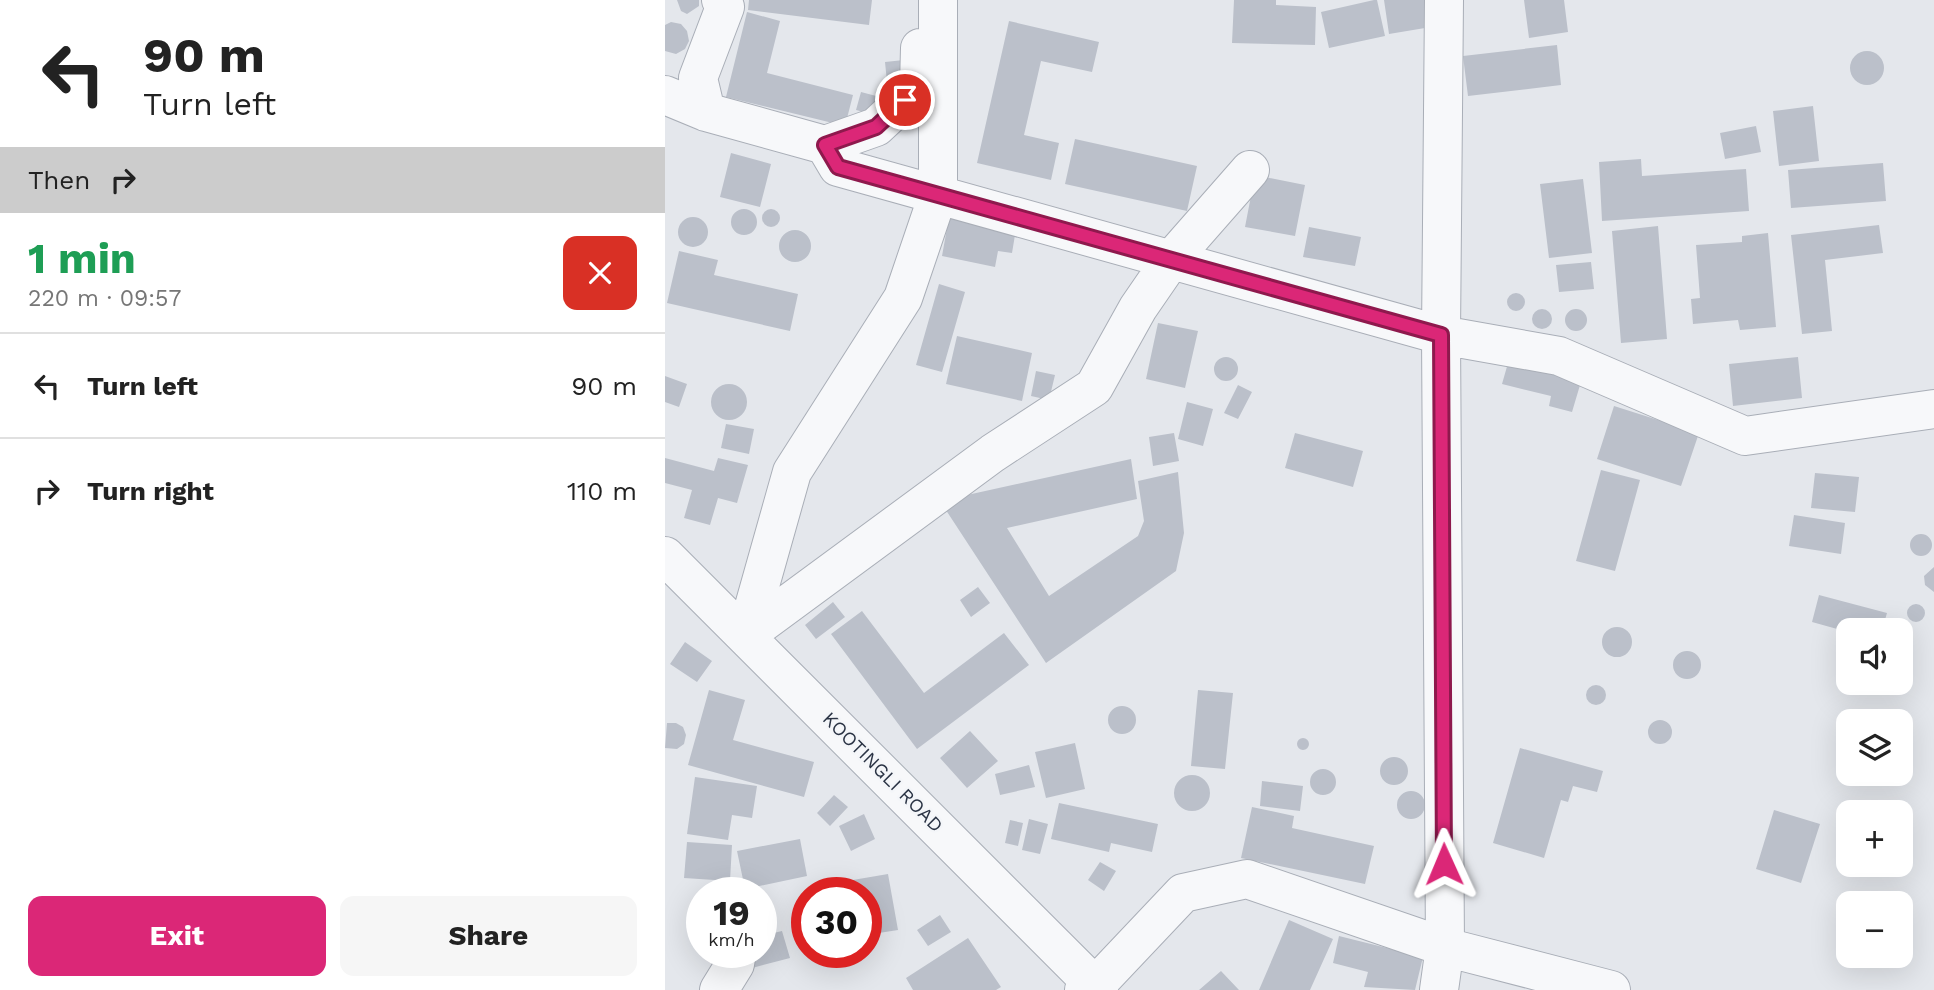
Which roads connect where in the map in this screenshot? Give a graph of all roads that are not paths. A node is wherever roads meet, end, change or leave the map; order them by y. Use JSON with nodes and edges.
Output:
{"nodes":[{"id":1,"x":721,"y":0,"type":"edge"},
{"id":2,"x":922,"y":0,"type":"edge"},
{"id":3,"x":938,"y":0,"type":"edge"},
{"id":4,"x":1444,"y":0,"type":"edge"},
{"id":5,"x":665,"y":95,"type":"edge"},
{"id":6,"x":706,"y":112,"type":"junction"},
{"id":7,"x":825,"y":145,"type":"junction"},
{"id":8,"x":1250,"y":170,"type":"dead end"},
{"id":9,"x":938,"y":195,"type":"junction"},
{"id":10,"x":1171,"y":260,"type":"junction"},
{"id":11,"x":1441,"y":335,"type":"junction"},
{"id":12,"x":1934,"y":409,"type":"edge"},
{"id":13,"x":665,"y":556,"type":"edge"},
{"id":14,"x":746,"y":635,"type":"junction"},
{"id":15,"x":1445,"y":947,"type":"junction"},
{"id":16,"x":733,"y":968,"type":"edge"},
{"id":17,"x":1093,"y":989,"type":"edge"},
{"id":18,"x":719,"y":990,"type":"edge"},
{"id":19,"x":1439,"y":990,"type":"edge"},
{"id":20,"x":1611,"y":990,"type":"edge"}],
"edges":[{"from":1,"to":6,"type":"street"},
{"from":2,"to":7,"type":"street"},
{"from":3,"to":9,"type":"street"},
{"from":4,"to":11,"type":"street"},
{"from":5,"to":6,"type":"street"},
{"from":6,"to":7,"type":"street"},
{"from":7,"to":9,"type":"street"},
{"from":8,"to":10,"type":"street"},
{"from":9,"to":10,"type":"street"},
{"from":9,"to":14,"type":"street"},
{"from":10,"to":11,"type":"street"},
{"from":10,"to":14,"type":"street"},
{"from":11,"to":12,"type":"street"},
{"from":11,"to":15,"type":"street"},
{"from":13,"to":14,"type":"street","name":"KOOTINGLI ROAD"},
{"from":14,"to":17,"type":"street","name":"KOOTINGLI ROAD"},
{"from":15,"to":17,"type":"street"},
{"from":15,"to":19,"type":"street"},
{"from":15,"to":20,"type":"street"},
{"from":16,"to":18,"type":"street"}]}
